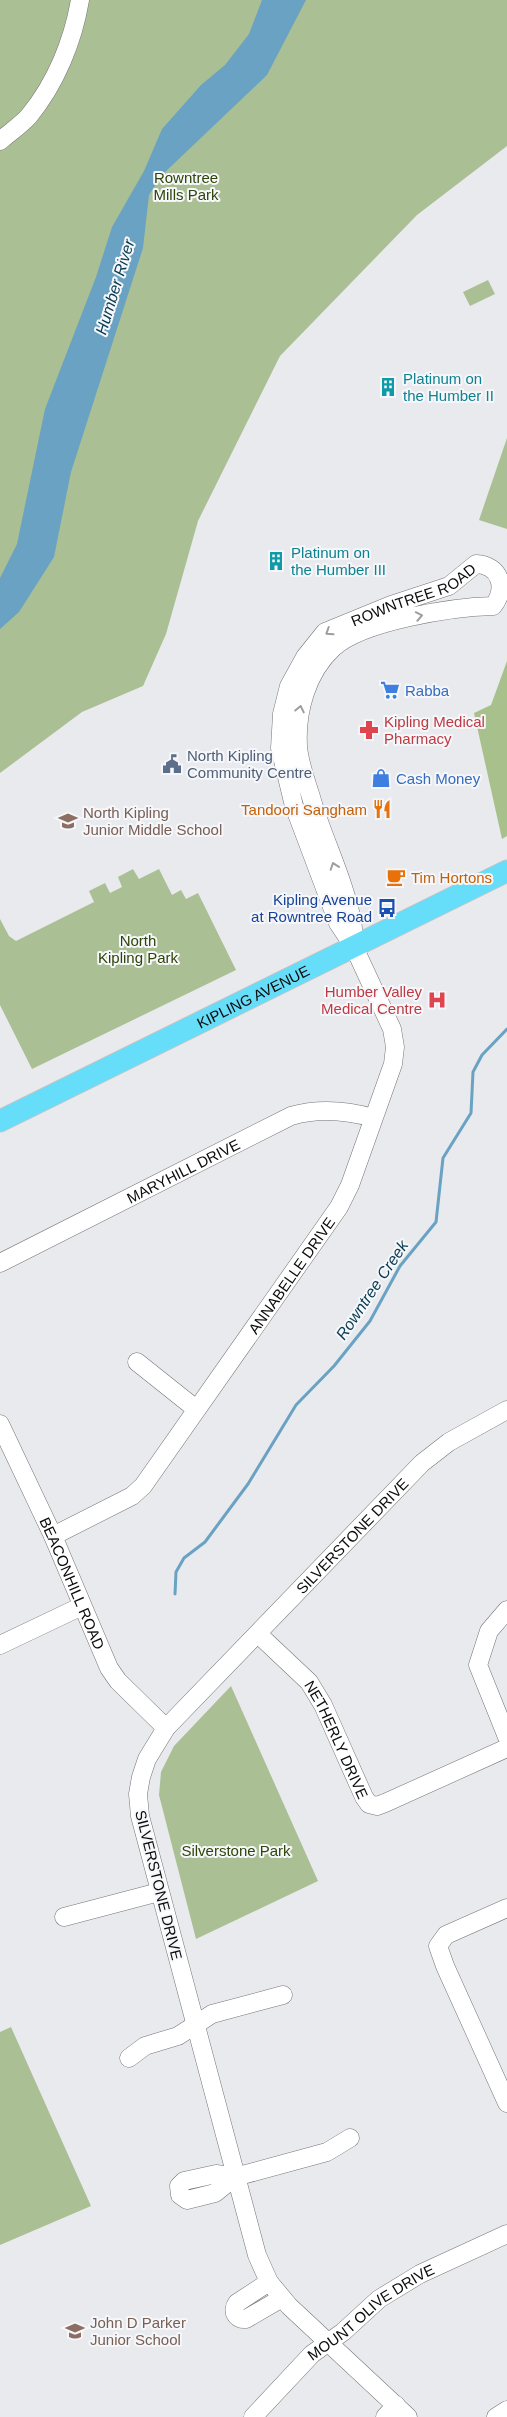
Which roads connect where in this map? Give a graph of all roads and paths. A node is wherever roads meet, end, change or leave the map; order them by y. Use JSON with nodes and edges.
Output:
{"nodes":[{"id":1,"x":80,"y":0,"type":"edge"},
{"id":2,"x":0,"y":142,"type":"edge"},
{"id":3,"x":311,"y":800,"type":"junction"},
{"id":4,"x":294,"y":806,"type":"junction"},
{"id":5,"x":507,"y":871,"type":"edge"},
{"id":6,"x":354,"y":946,"type":"junction"},
{"id":7,"x":373,"y":1118,"type":"junction"},
{"id":8,"x":0,"y":1121,"type":"edge"},
{"id":9,"x":0,"y":1263,"type":"edge"},
{"id":10,"x":137,"y":1362,"type":"dead end"},
{"id":11,"x":196,"y":1409,"type":"junction"},
{"id":12,"x":507,"y":1410,"type":"edge"},
{"id":13,"x":0,"y":1424,"type":"edge"},
{"id":14,"x":53,"y":1536,"type":"junction"},
{"id":15,"x":82,"y":1606,"type":"junction"},
{"id":16,"x":507,"y":1610,"type":"edge"},
{"id":17,"x":258,"y":1634,"type":"junction"},
{"id":18,"x":0,"y":1645,"type":"edge"},
{"id":19,"x":166,"y":1728,"type":"junction"},
{"id":20,"x":507,"y":1737,"type":"edge"},
{"id":21,"x":507,"y":1748,"type":"edge"},
{"id":22,"x":159,"y":1892,"type":"junction"},
{"id":23,"x":507,"y":1908,"type":"edge"},
{"id":24,"x":64,"y":1917,"type":"dead end"},
{"id":25,"x":283,"y":1995,"type":"dead end"},
{"id":26,"x":195,"y":2025,"type":"junction"},
{"id":27,"x":129,"y":2058,"type":"dead end"},
{"id":28,"x":501,"y":2072,"type":"edge"},
{"id":29,"x":507,"y":2102,"type":"edge"},
{"id":30,"x":350,"y":2138,"type":"dead end"},
{"id":31,"x":235,"y":2177,"type":"junction"},
{"id":32,"x":507,"y":2234,"type":"edge"},
{"id":33,"x":269,"y":2282,"type":"junction"},
{"id":34,"x":282,"y":2298,"type":"junction"},
{"id":35,"x":328,"y":2342,"type":"junction"},
{"id":36,"x":507,"y":2410,"type":"edge"},
{"id":37,"x":396,"y":2413,"type":"edge"},
{"id":38,"x":253,"y":2417,"type":"edge"},
{"id":39,"x":496,"y":2417,"type":"edge"}],
"edges":[{"from":1,"to":2,"type":"street"},
{"from":3,"to":4,"type":"street"},
{"from":3,"to":4,"type":"street","name":"ROWNTREE ROAD","one_way":true},
{"from":6,"to":3,"type":"street","name":"ROWNTREE ROAD","one_way":true},
{"from":4,"to":6,"type":"street","name":"ROWNTREE ROAD"},
{"from":5,"to":6,"type":"main road","name":"KIPLING AVENUE"},
{"from":6,"to":7,"type":"street","name":"ANNABELLE DRIVE"},
{"from":6,"to":8,"type":"main road","name":"KIPLING AVENUE"},
{"from":7,"to":9,"type":"street","name":"MARYHILL DRIVE"},
{"from":7,"to":11,"type":"street","name":"ANNABELLE DRIVE"},
{"from":10,"to":11,"type":"street"},
{"from":11,"to":14,"type":"street","name":"ANNABELLE DRIVE"},
{"from":12,"to":17,"type":"street","name":"SILVERSTONE DRIVE"},
{"from":13,"to":14,"type":"street","name":"BEACONHILL ROAD"},
{"from":14,"to":15,"type":"street","name":"BEACONHILL ROAD"},
{"from":15,"to":18,"type":"street"},
{"from":15,"to":19,"type":"street","name":"BEACONHILL ROAD"},
{"from":16,"to":20,"type":"street"},
{"from":17,"to":19,"type":"street","name":"SILVERSTONE DRIVE"},
{"from":17,"to":21,"type":"street","name":"NETHERLY DRIVE"},
{"from":19,"to":22,"type":"street","name":"SILVERSTONE DRIVE"},
{"from":22,"to":24,"type":"street"},
{"from":22,"to":26,"type":"street","name":"SILVERSTONE DRIVE"},
{"from":23,"to":28,"type":"street"},
{"from":25,"to":26,"type":"street"},
{"from":26,"to":27,"type":"street"},
{"from":26,"to":31,"type":"street","name":"SILVERSTONE DRIVE"},
{"from":28,"to":29,"type":"street"},
{"from":30,"to":31,"type":"street"},
{"from":31,"to":33,"type":"street","name":"SILVERSTONE DRIVE"},
{"from":32,"to":35,"type":"street","name":"MOUNT OLIVE DRIVE"},
{"from":33,"to":34,"type":"street","name":"SILVERSTONE DRIVE"},
{"from":33,"to":34,"type":"street"},
{"from":34,"to":35,"type":"street","name":"SILVERSTONE DRIVE"},
{"from":35,"to":37,"type":"street","name":"SILVERSTONE DRIVE"},
{"from":35,"to":38,"type":"street","name":"MOUNT OLIVE DRIVE"},
{"from":36,"to":39,"type":"street"}]}
